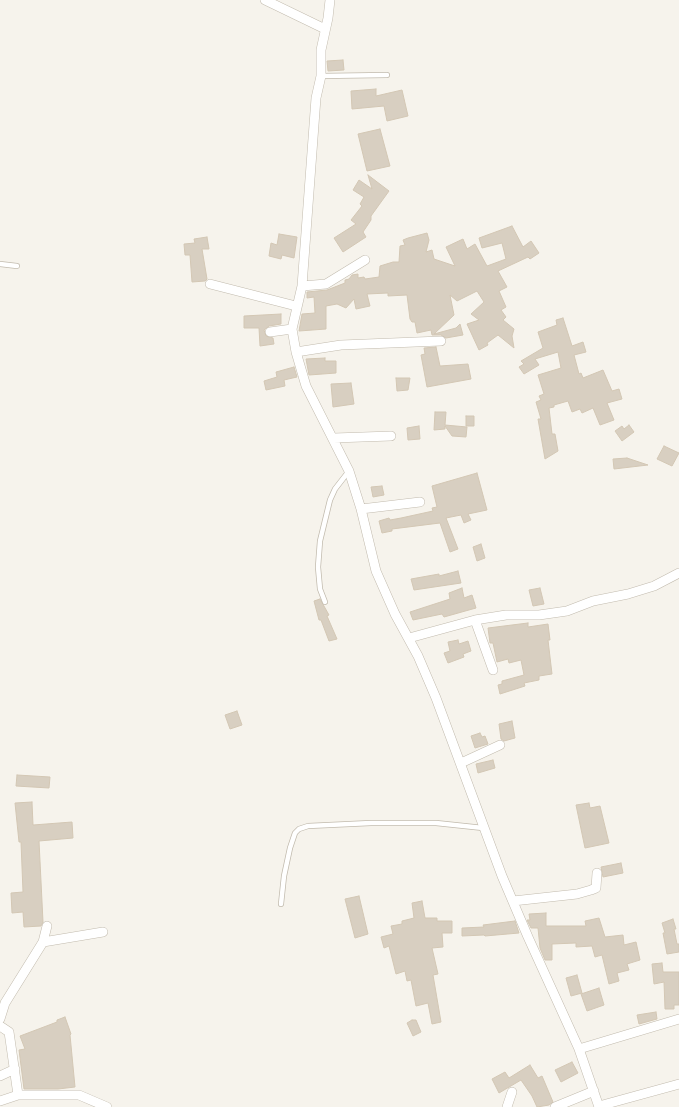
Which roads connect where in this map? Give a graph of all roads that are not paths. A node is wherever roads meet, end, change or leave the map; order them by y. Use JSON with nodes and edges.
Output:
{"nodes":[{"id":1,"x":264,"y":0,"type":"edge"},
{"id":2,"x":330,"y":0,"type":"edge"},
{"id":3,"x":325,"y":30,"type":"junction"},
{"id":4,"x":386,"y":75,"type":"dead end"},
{"id":5,"x":321,"y":76,"type":"junction"},
{"id":6,"x":365,"y":260,"type":"dead end"},
{"id":7,"x":0,"y":264,"type":"edge"},
{"id":8,"x":17,"y":266,"type":"dead end"},
{"id":9,"x":210,"y":284,"type":"dead end"},
{"id":10,"x":302,"y":286,"type":"junction"},
{"id":11,"x":296,"y":306,"type":"junction"},
{"id":12,"x":292,"y":329,"type":"junction"},
{"id":13,"x":270,"y":332,"type":"dead end"},
{"id":14,"x":441,"y":340,"type":"dead end"},
{"id":15,"x":296,"y":352,"type":"junction"},
{"id":16,"x":391,"y":436,"type":"dead end"},
{"id":17,"x":334,"y":438,"type":"junction"},
{"id":18,"x":349,"y":472,"type":"junction"},
{"id":19,"x":420,"y":502,"type":"dead end"},
{"id":20,"x":361,"y":509,"type":"junction"},
{"id":21,"x":679,"y":573,"type":"edge"},
{"id":22,"x":325,"y":602,"type":"dead end"},
{"id":23,"x":475,"y":620,"type":"junction"},
{"id":24,"x":409,"y":638,"type":"junction"},
{"id":25,"x":493,"y":670,"type":"dead end"},
{"id":26,"x":500,"y":745,"type":"dead end"},
{"id":27,"x":461,"y":763,"type":"junction"},
{"id":28,"x":483,"y":828,"type":"junction"},
{"id":29,"x":597,"y":873,"type":"dead end"},
{"id":30,"x":513,"y":901,"type":"junction"},
{"id":31,"x":281,"y":904,"type":"dead end"},
{"id":32,"x":47,"y":926,"type":"dead end"},
{"id":33,"x":103,"y":932,"type":"dead end"},
{"id":34,"x":43,"y":942,"type":"junction"},
{"id":35,"x":0,"y":1019,"type":"edge"},
{"id":36,"x":679,"y":1019,"type":"edge"},
{"id":37,"x":0,"y":1026,"type":"edge"},
{"id":38,"x":579,"y":1049,"type":"junction"},
{"id":39,"x":15,"y":1070,"type":"junction"},
{"id":40,"x":0,"y":1076,"type":"edge"},
{"id":41,"x":679,"y":1084,"type":"edge"},
{"id":42,"x":594,"y":1091,"type":"junction"},
{"id":43,"x":512,"y":1092,"type":"dead end"},
{"id":44,"x":18,"y":1095,"type":"junction"},
{"id":45,"x":0,"y":1101,"type":"edge"},
{"id":46,"x":599,"y":1106,"type":"edge"},
{"id":47,"x":107,"y":1107,"type":"edge"},
{"id":48,"x":507,"y":1107,"type":"edge"},
{"id":49,"x":555,"y":1107,"type":"edge"}],
"edges":[{"from":1,"to":3,"type":"street"},
{"from":2,"to":3,"type":"street"},
{"from":3,"to":5,"type":"street"},
{"from":4,"to":5,"type":"lane"},
{"from":5,"to":10,"type":"street"},
{"from":6,"to":10,"type":"street"},
{"from":7,"to":8,"type":"lane"},
{"from":9,"to":11,"type":"street"},
{"from":10,"to":11,"type":"street"},
{"from":11,"to":12,"type":"street"},
{"from":12,"to":13,"type":"street"},
{"from":12,"to":15,"type":"street"},
{"from":14,"to":15,"type":"street"},
{"from":15,"to":17,"type":"street"},
{"from":16,"to":17,"type":"street"},
{"from":17,"to":18,"type":"street"},
{"from":18,"to":20,"type":"street"},
{"from":18,"to":22,"type":"lane"},
{"from":19,"to":20,"type":"street"},
{"from":20,"to":24,"type":"street"},
{"from":21,"to":23,"type":"street"},
{"from":23,"to":24,"type":"street"},
{"from":23,"to":25,"type":"street"},
{"from":24,"to":27,"type":"street"},
{"from":26,"to":27,"type":"street"},
{"from":27,"to":28,"type":"street"},
{"from":28,"to":30,"type":"street"},
{"from":28,"to":31,"type":"lane"},
{"from":29,"to":30,"type":"street"},
{"from":30,"to":38,"type":"street"},
{"from":32,"to":34,"type":"street"},
{"from":33,"to":34,"type":"street"},
{"from":34,"to":35,"type":"street"},
{"from":36,"to":38,"type":"street"},
{"from":37,"to":39,"type":"street"},
{"from":38,"to":42,"type":"street"},
{"from":39,"to":40,"type":"street"},
{"from":39,"to":44,"type":"street"},
{"from":41,"to":46,"type":"street"},
{"from":42,"to":46,"type":"street"},
{"from":42,"to":49,"type":"street"},
{"from":43,"to":48,"type":"street"},
{"from":44,"to":45,"type":"street"},
{"from":44,"to":47,"type":"street"}]}
